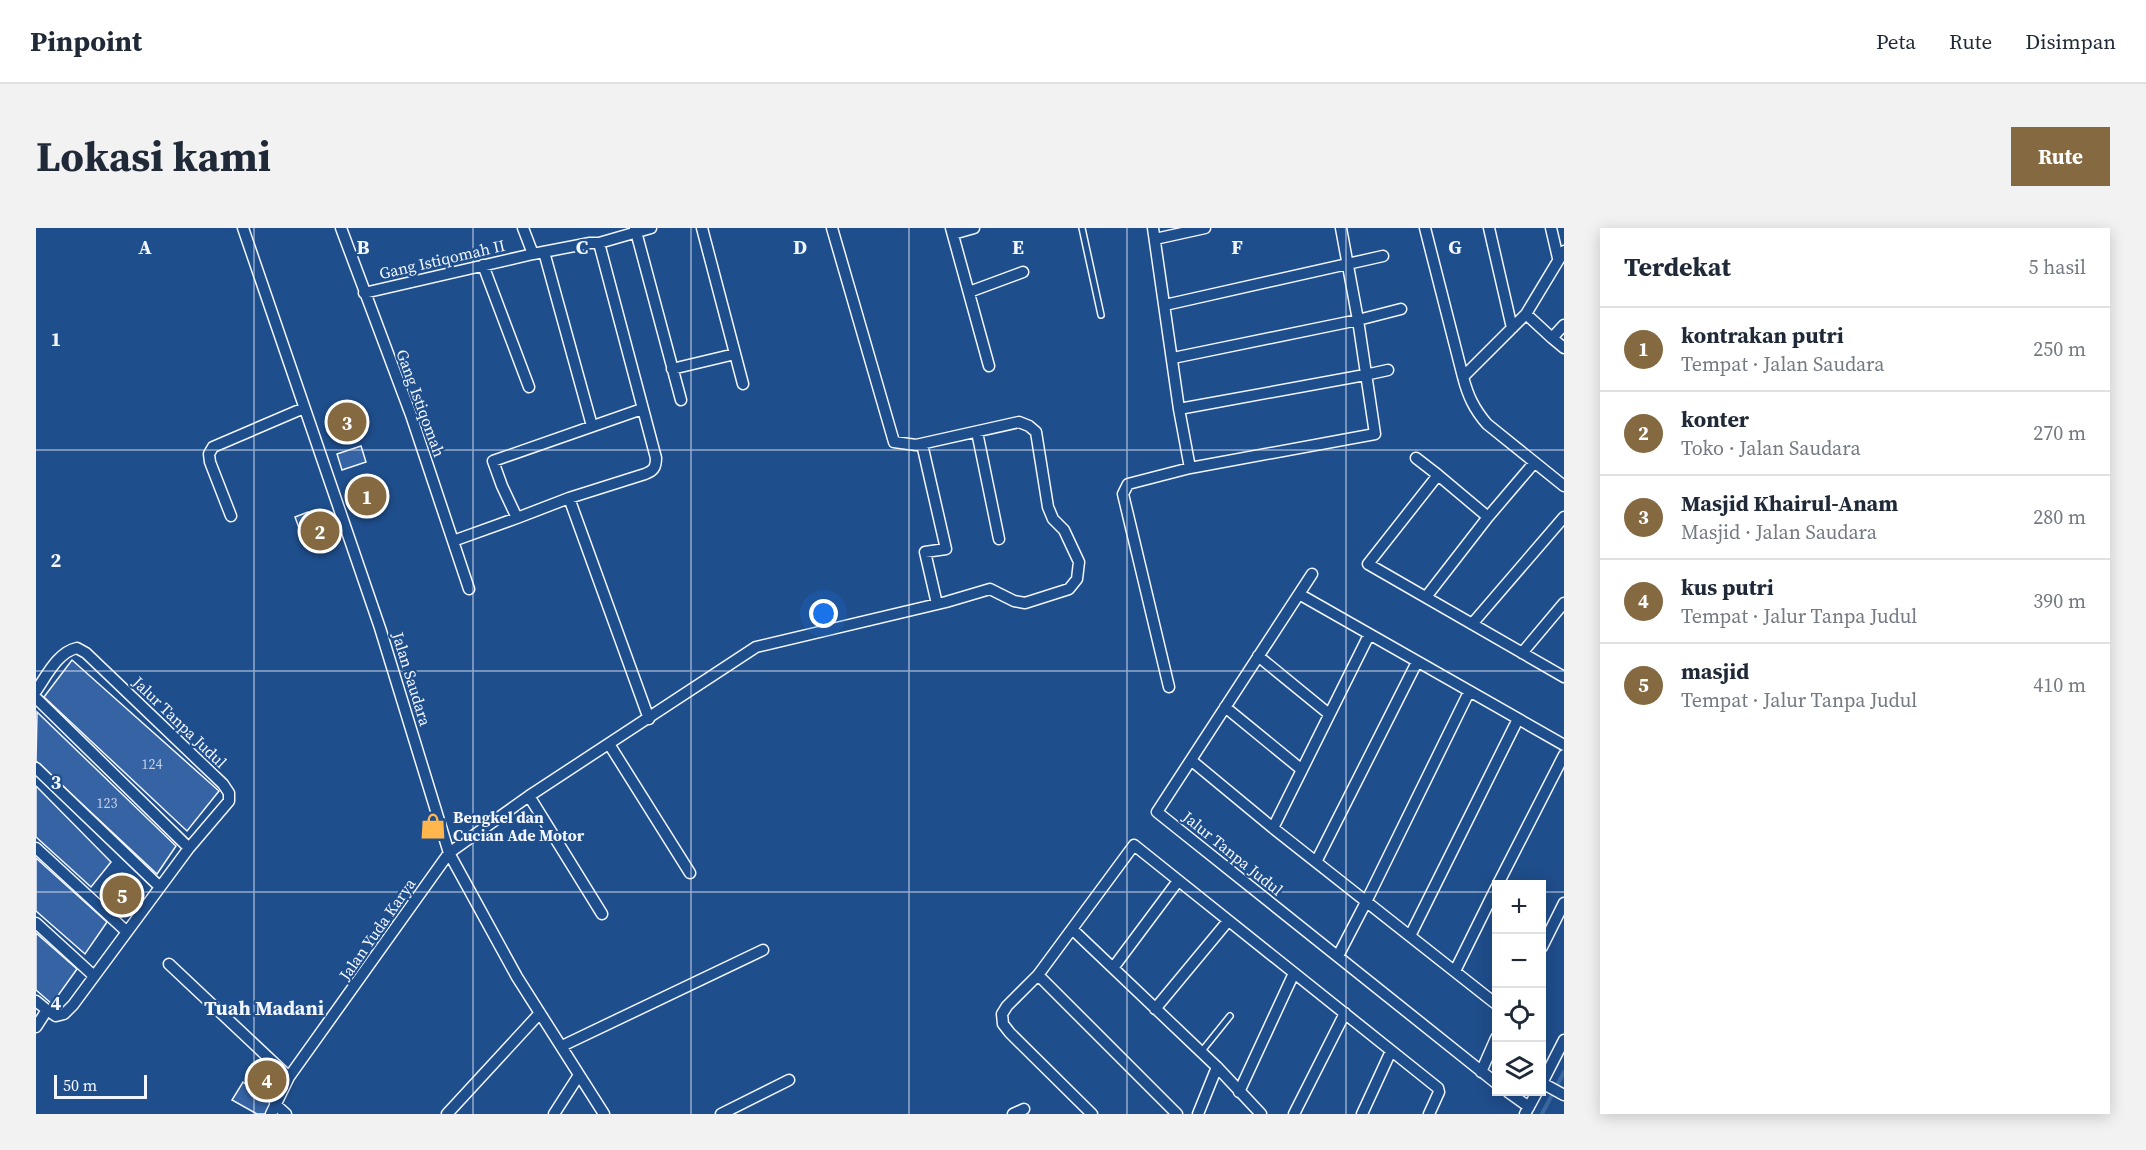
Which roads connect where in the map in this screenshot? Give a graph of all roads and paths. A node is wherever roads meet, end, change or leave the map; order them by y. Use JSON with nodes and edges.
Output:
{"nodes":[{"id":1,"x":243,"y":228,"type":"edge"},
{"id":2,"x":341,"y":228,"type":"edge"},
{"id":3,"x":523,"y":228,"type":"edge"},
{"id":4,"x":651,"y":228,"type":"edge"},
{"id":5,"x":702,"y":228,"type":"edge"},
{"id":6,"x":832,"y":228,"type":"edge"},
{"id":7,"x":974,"y":228,"type":"edge"},
{"id":8,"x":1082,"y":228,"type":"edge"},
{"id":9,"x":1205,"y":228,"type":"edge"},
{"id":10,"x":1341,"y":228,"type":"edge"},
{"id":11,"x":1425,"y":228,"type":"edge"},
{"id":12,"x":1490,"y":228,"type":"edge"},
{"id":13,"x":1551,"y":228,"type":"edge"},
{"id":14,"x":636,"y":230,"type":"edge"},
{"id":15,"x":952,"y":231,"type":"edge"},
{"id":16,"x":1154,"y":233,"type":"edge"},
{"id":17,"x":599,"y":243,"type":"junction"},
{"id":18,"x":538,"y":253,"type":"junction"},
{"id":19,"x":1561,"y":255,"type":"edge"},
{"id":20,"x":1383,"y":256,"type":"dead end"},
{"id":21,"x":1347,"y":264,"type":"junction"},
{"id":22,"x":483,"y":265,"type":"junction"},
{"id":23,"x":1023,"y":272,"type":"dead end"},
{"id":24,"x":364,"y":292,"type":"junction"},
{"id":25,"x":969,"y":292,"type":"junction"},
{"id":26,"x":1165,"y":305,"type":"junction"},
{"id":27,"x":1401,"y":309,"type":"dead end"},
{"id":28,"x":1526,"y":314,"type":"junction"},
{"id":29,"x":1101,"y":315,"type":"dead end"},
{"id":30,"x":1358,"y":320,"type":"junction"},
{"id":31,"x":1564,"y":326,"type":"edge"},
{"id":32,"x":1512,"y":328,"type":"junction"},
{"id":33,"x":1552,"y":338,"type":"junction"},
{"id":34,"x":1564,"y":348,"type":"edge"},
{"id":35,"x":735,"y":354,"type":"junction"},
{"id":36,"x":1173,"y":358,"type":"junction"},
{"id":37,"x":989,"y":366,"type":"dead end"},
{"id":38,"x":672,"y":369,"type":"junction"},
{"id":39,"x":1388,"y":369,"type":"dead end"},
{"id":40,"x":1365,"y":375,"type":"junction"},
{"id":41,"x":1463,"y":377,"type":"junction"},
{"id":42,"x":743,"y":384,"type":"dead end"},
{"id":43,"x":529,"y":387,"type":"dead end"},
{"id":44,"x":681,"y":400,"type":"dead end"},
{"id":45,"x":304,"y":408,"type":"junction"},
{"id":46,"x":642,"y":409,"type":"junction"},
{"id":47,"x":1179,"y":409,"type":"junction"},
{"id":48,"x":592,"y":426,"type":"junction"},
{"id":49,"x":977,"y":432,"type":"junction"},
{"id":50,"x":922,"y":444,"type":"junction"},
{"id":51,"x":1416,"y":458,"type":"dead end"},
{"id":52,"x":1534,"y":463,"type":"junction"},
{"id":53,"x":1190,"y":468,"type":"junction"},
{"id":54,"x":1438,"y":475,"type":"junction"},
{"id":55,"x":1564,"y":486,"type":"edge"},
{"id":56,"x":569,"y":498,"type":"junction"},
{"id":57,"x":231,"y":516,"type":"dead end"},
{"id":58,"x":517,"y":518,"type":"junction"},
{"id":59,"x":1488,"y":518,"type":"junction"},
{"id":60,"x":1564,"y":518,"type":"edge"},
{"id":61,"x":999,"y":539,"type":"dead end"},
{"id":62,"x":453,"y":541,"type":"junction"},
{"id":63,"x":1312,"y":574,"type":"dead end"},
{"id":64,"x":470,"y":589,"type":"dead end"},
{"id":65,"x":1299,"y":594,"type":"junction"},
{"id":66,"x":1426,"y":597,"type":"junction"},
{"id":67,"x":1564,"y":603,"type":"edge"},
{"id":68,"x":937,"y":604,"type":"junction"},
{"id":69,"x":1472,"y":624,"type":"junction"},
{"id":70,"x":1369,"y":635,"type":"junction"},
{"id":71,"x":1522,"y":653,"type":"junction"},
{"id":72,"x":1258,"y":656,"type":"junction"},
{"id":73,"x":1417,"y":662,"type":"junction"},
{"id":74,"x":1564,"y":677,"type":"edge"},
{"id":75,"x":1169,"y":687,"type":"dead end"},
{"id":76,"x":36,"y":690,"type":"edge"},
{"id":77,"x":1469,"y":692,"type":"junction"},
{"id":78,"x":36,"y":698,"type":"edge"},
{"id":79,"x":1226,"y":707,"type":"junction"},
{"id":80,"x":1329,"y":714,"type":"junction"},
{"id":81,"x":649,"y":719,"type":"junction"},
{"id":82,"x":1518,"y":719,"type":"junction"},
{"id":83,"x":609,"y":744,"type":"junction"},
{"id":84,"x":1564,"y":745,"type":"edge"},
{"id":85,"x":1564,"y":755,"type":"edge"},
{"id":86,"x":1192,"y":761,"type":"junction"},
{"id":87,"x":36,"y":768,"type":"edge"},
{"id":88,"x":1302,"y":770,"type":"junction"},
{"id":89,"x":529,"y":796,"type":"junction"},
{"id":90,"x":1273,"y":828,"type":"junction"},
{"id":91,"x":36,"y":848,"type":"edge"},
{"id":92,"x":189,"y":848,"type":"junction"},
{"id":93,"x":449,"y":853,"type":"junction"},
{"id":94,"x":1316,"y":862,"type":"junction"},
{"id":95,"x":690,"y":873,"type":"dead end"},
{"id":96,"x":1501,"y":880,"type":"edge"},
{"id":97,"x":1179,"y":881,"type":"junction"},
{"id":98,"x":160,"y":887,"type":"junction"},
{"id":99,"x":1492,"y":898,"type":"edge"},
{"id":100,"x":1366,"y":902,"type":"junction"},
{"id":101,"x":1564,"y":903,"type":"edge"},
{"id":102,"x":602,"y":914,"type":"dead end"},
{"id":103,"x":1228,"y":921,"type":"junction"},
{"id":104,"x":36,"y":923,"type":"edge"},
{"id":105,"x":1072,"y":929,"type":"junction"},
{"id":106,"x":127,"y":932,"type":"junction"},
{"id":107,"x":1410,"y":936,"type":"junction"},
{"id":108,"x":1546,"y":939,"type":"edge"},
{"id":109,"x":763,"y":950,"type":"dead end"},
{"id":110,"x":1338,"y":956,"type":"junction"},
{"id":111,"x":169,"y":964,"type":"dead end"},
{"id":112,"x":1113,"y":968,"type":"junction"},
{"id":113,"x":1455,"y":971,"type":"junction"},
{"id":114,"x":1294,"y":974,"type":"junction"},
{"id":115,"x":1038,"y":975,"type":"junction"},
{"id":116,"x":94,"y":976,"type":"junction"},
{"id":117,"x":36,"y":1000,"type":"edge"},
{"id":118,"x":1492,"y":1000,"type":"edge"},
{"id":119,"x":1155,"y":1009,"type":"junction"},
{"id":120,"x":47,"y":1011,"type":"junction"},
{"id":121,"x":540,"y":1013,"type":"junction"},
{"id":122,"x":1345,"y":1014,"type":"junction"},
{"id":123,"x":1230,"y":1016,"type":"dead end"},
{"id":124,"x":36,"y":1028,"type":"edge"},
{"id":125,"x":1564,"y":1040,"type":"edge"},
{"id":126,"x":1495,"y":1042,"type":"edge"},
{"id":127,"x":562,"y":1046,"type":"junction"},
{"id":128,"x":1391,"y":1051,"type":"junction"},
{"id":129,"x":1201,"y":1052,"type":"junction"},
{"id":130,"x":1217,"y":1067,"type":"junction"},
{"id":131,"x":1481,"y":1072,"type":"junction"},
{"id":132,"x":579,"y":1075,"type":"junction"},
{"id":133,"x":1546,"y":1075,"type":"edge"},
{"id":134,"x":289,"y":1077,"type":"junction"},
{"id":135,"x":789,"y":1080,"type":"dead end"},
{"id":136,"x":1492,"y":1080,"type":"edge"},
{"id":137,"x":1546,"y":1085,"type":"edge"},
{"id":138,"x":1239,"y":1092,"type":"junction"},
{"id":139,"x":1564,"y":1095,"type":"edge"},
{"id":140,"x":1512,"y":1096,"type":"edge"},
{"id":141,"x":1535,"y":1096,"type":"edge"},
{"id":142,"x":273,"y":1109,"type":"edge"},
{"id":143,"x":1527,"y":1111,"type":"edge"},
{"id":144,"x":286,"y":1114,"type":"edge"},
{"id":145,"x":447,"y":1114,"type":"edge"},
{"id":146,"x":554,"y":1114,"type":"edge"},
{"id":147,"x":604,"y":1114,"type":"edge"},
{"id":148,"x":721,"y":1114,"type":"edge"},
{"id":149,"x":1092,"y":1114,"type":"edge"},
{"id":150,"x":1177,"y":1114,"type":"edge"},
{"id":151,"x":1198,"y":1114,"type":"edge"},
{"id":152,"x":1261,"y":1114,"type":"edge"},
{"id":153,"x":1294,"y":1114,"type":"edge"},
{"id":154,"x":1362,"y":1114,"type":"edge"},
{"id":155,"x":1429,"y":1114,"type":"edge"}],
"edges":[{"from":1,"to":45,"type":"street","name":"Jalan Saudara"},
{"from":2,"to":24,"type":"street","name":"Gang Istiqomah"},
{"from":3,"to":18,"type":"street"},
{"from":4,"to":14,"type":"street","name":"Gang Istiqomah II"},
{"from":5,"to":35,"type":"street"},
{"from":6,"to":50,"type":"street"},
{"from":7,"to":15,"type":"street"},
{"from":8,"to":29,"type":"lane"},
{"from":9,"to":16,"type":"street"},
{"from":10,"to":21,"type":"street"},
{"from":11,"to":41,"type":"street"},
{"from":12,"to":32,"type":"street"},
{"from":13,"to":19,"type":"street"},
{"from":14,"to":17,"type":"street","name":"Gang Istiqomah II"},
{"from":14,"to":38,"type":"street"},
{"from":15,"to":25,"type":"street"},
{"from":16,"to":26,"type":"street"},
{"from":17,"to":18,"type":"street","name":"Gang Istiqomah II"},
{"from":17,"to":46,"type":"street"},
{"from":18,"to":22,"type":"street","name":"Gang Istiqomah II"},
{"from":18,"to":48,"type":"street"},
{"from":19,"to":28,"type":"street"},
{"from":20,"to":21,"type":"street"},
{"from":21,"to":26,"type":"street"},
{"from":21,"to":30,"type":"street"},
{"from":22,"to":24,"type":"street","name":"Gang Istiqomah II"},
{"from":22,"to":43,"type":"street"},
{"from":23,"to":25,"type":"street"},
{"from":24,"to":62,"type":"street","name":"Gang Istiqomah"},
{"from":25,"to":37,"type":"street"},
{"from":26,"to":36,"type":"street"},
{"from":27,"to":30,"type":"street"},
{"from":28,"to":32,"type":"street"},
{"from":28,"to":33,"type":"street"},
{"from":30,"to":36,"type":"street"},
{"from":30,"to":40,"type":"street"},
{"from":31,"to":33,"type":"street"},
{"from":32,"to":41,"type":"street"},
{"from":33,"to":34,"type":"street"},
{"from":35,"to":38,"type":"street"},
{"from":35,"to":42,"type":"street"},
{"from":36,"to":47,"type":"street"},
{"from":38,"to":44,"type":"street"},
{"from":39,"to":40,"type":"street"},
{"from":40,"to":47,"type":"street"},
{"from":40,"to":53,"type":"street"},
{"from":41,"to":52,"type":"street"},
{"from":45,"to":57,"type":"street"},
{"from":45,"to":93,"type":"street","name":"Jalan Saudara"},
{"from":46,"to":48,"type":"street"},
{"from":46,"to":56,"type":"street"},
{"from":47,"to":53,"type":"street"},
{"from":48,"to":58,"type":"street"},
{"from":49,"to":50,"type":"street"},
{"from":49,"to":61,"type":"street"},
{"from":49,"to":68,"type":"street","name":"Jalan Yuda Karya"},
{"from":50,"to":68,"type":"street"},
{"from":51,"to":54,"type":"street"},
{"from":52,"to":55,"type":"street"},
{"from":52,"to":59,"type":"street"},
{"from":53,"to":75,"type":"street"},
{"from":54,"to":59,"type":"street"},
{"from":54,"to":66,"type":"street"},
{"from":56,"to":58,"type":"street"},
{"from":56,"to":81,"type":"street"},
{"from":58,"to":62,"type":"street"},
{"from":59,"to":66,"type":"street"},
{"from":60,"to":69,"type":"street"},
{"from":62,"to":64,"type":"street","name":"Gang Istiqomah"},
{"from":63,"to":65,"type":"street","name":"Jalur Tanpa Judul"},
{"from":65,"to":70,"type":"street"},
{"from":65,"to":72,"type":"street","name":"Jalur Tanpa Judul"},
{"from":66,"to":69,"type":"street"},
{"from":67,"to":71,"type":"street"},
{"from":68,"to":81,"type":"street","name":"Jalan Yuda Karya"},
{"from":69,"to":71,"type":"street"},
{"from":70,"to":73,"type":"street"},
{"from":70,"to":80,"type":"street"},
{"from":71,"to":74,"type":"street"},
{"from":72,"to":79,"type":"street","name":"Jalur Tanpa Judul"},
{"from":72,"to":80,"type":"street"},
{"from":73,"to":77,"type":"street"},
{"from":73,"to":94,"type":"street"},
{"from":76,"to":92,"type":"street","name":"Jalur Tanpa Judul"},
{"from":77,"to":82,"type":"street"},
{"from":77,"to":100,"type":"street"},
{"from":78,"to":92,"type":"street"},
{"from":79,"to":86,"type":"street","name":"Jalur Tanpa Judul"},
{"from":79,"to":88,"type":"street"},
{"from":80,"to":88,"type":"street"},
{"from":81,"to":83,"type":"street","name":"Jalan Yuda Karya"},
{"from":82,"to":84,"type":"street"},
{"from":82,"to":107,"type":"street"},
{"from":83,"to":89,"type":"street","name":"Jalan Yuda Karya"},
{"from":83,"to":95,"type":"street"},
{"from":85,"to":96,"type":"street"},
{"from":86,"to":90,"type":"street"},
{"from":86,"to":110,"type":"street","name":"Jalur Tanpa Judul"},
{"from":87,"to":98,"type":"street"},
{"from":88,"to":90,"type":"street"},
{"from":89,"to":93,"type":"street","name":"Jalan Yuda Karya"},
{"from":89,"to":102,"type":"street"},
{"from":90,"to":94,"type":"street"},
{"from":91,"to":106,"type":"street"},
{"from":92,"to":98,"type":"street","name":"Jalur Tanpa Judul"},
{"from":93,"to":121,"type":"street","name":"Jalan Saudara"},
{"from":93,"to":134,"type":"street","name":"Jalan Yuda Karya"},
{"from":94,"to":100,"type":"street"},
{"from":97,"to":103,"type":"street"},
{"from":97,"to":105,"type":"street"},
{"from":97,"to":112,"type":"street"},
{"from":98,"to":106,"type":"street","name":"Jalur Tanpa Judul"},
{"from":99,"to":113,"type":"street"},
{"from":100,"to":107,"type":"street"},
{"from":100,"to":110,"type":"street"},
{"from":101,"to":108,"type":"street"},
{"from":103,"to":114,"type":"street"},
{"from":103,"to":119,"type":"street"},
{"from":104,"to":116,"type":"street"},
{"from":105,"to":112,"type":"street"},
{"from":105,"to":115,"type":"street"},
{"from":106,"to":116,"type":"street","name":"Jalur Tanpa Judul"},
{"from":107,"to":113,"type":"street"},
{"from":109,"to":127,"type":"street"},
{"from":110,"to":131,"type":"street","name":"Jalur Tanpa Judul"},
{"from":111,"to":134,"type":"street"},
{"from":112,"to":119,"type":"street"},
{"from":113,"to":118,"type":"street"},
{"from":114,"to":122,"type":"street"},
{"from":114,"to":138,"type":"street"},
{"from":115,"to":149,"type":"street"},
{"from":115,"to":150,"type":"street"},
{"from":116,"to":120,"type":"street","name":"Jalur Tanpa Judul"},
{"from":117,"to":120,"type":"street"},
{"from":119,"to":129,"type":"street"},
{"from":120,"to":124,"type":"street"},
{"from":121,"to":127,"type":"street","name":"Jalan Saudara"},
{"from":121,"to":145,"type":"street"},
{"from":122,"to":128,"type":"street"},
{"from":122,"to":153,"type":"street"},
{"from":123,"to":129,"type":"lane"},
{"from":125,"to":133,"type":"street"},
{"from":126,"to":131,"type":"street"},
{"from":127,"to":132,"type":"street","name":"Jalan Saudara"},
{"from":128,"to":154,"type":"street"},
{"from":128,"to":155,"type":"street"},
{"from":129,"to":130,"type":"street"},
{"from":130,"to":138,"type":"street"},
{"from":130,"to":151,"type":"street"},
{"from":131,"to":136,"type":"street","name":"Jalur Tanpa Judul"},
{"from":132,"to":146,"type":"street"},
{"from":132,"to":147,"type":"street","name":"Jalan Saudara"},
{"from":134,"to":142,"type":"street","name":"Jalan Yuda Karya"},
{"from":135,"to":148,"type":"street"},
{"from":137,"to":139,"type":"street"},
{"from":138,"to":152,"type":"street"},
{"from":140,"to":143,"type":"street"},
{"from":141,"to":143,"type":"street"},
{"from":142,"to":144,"type":"street"}]}
